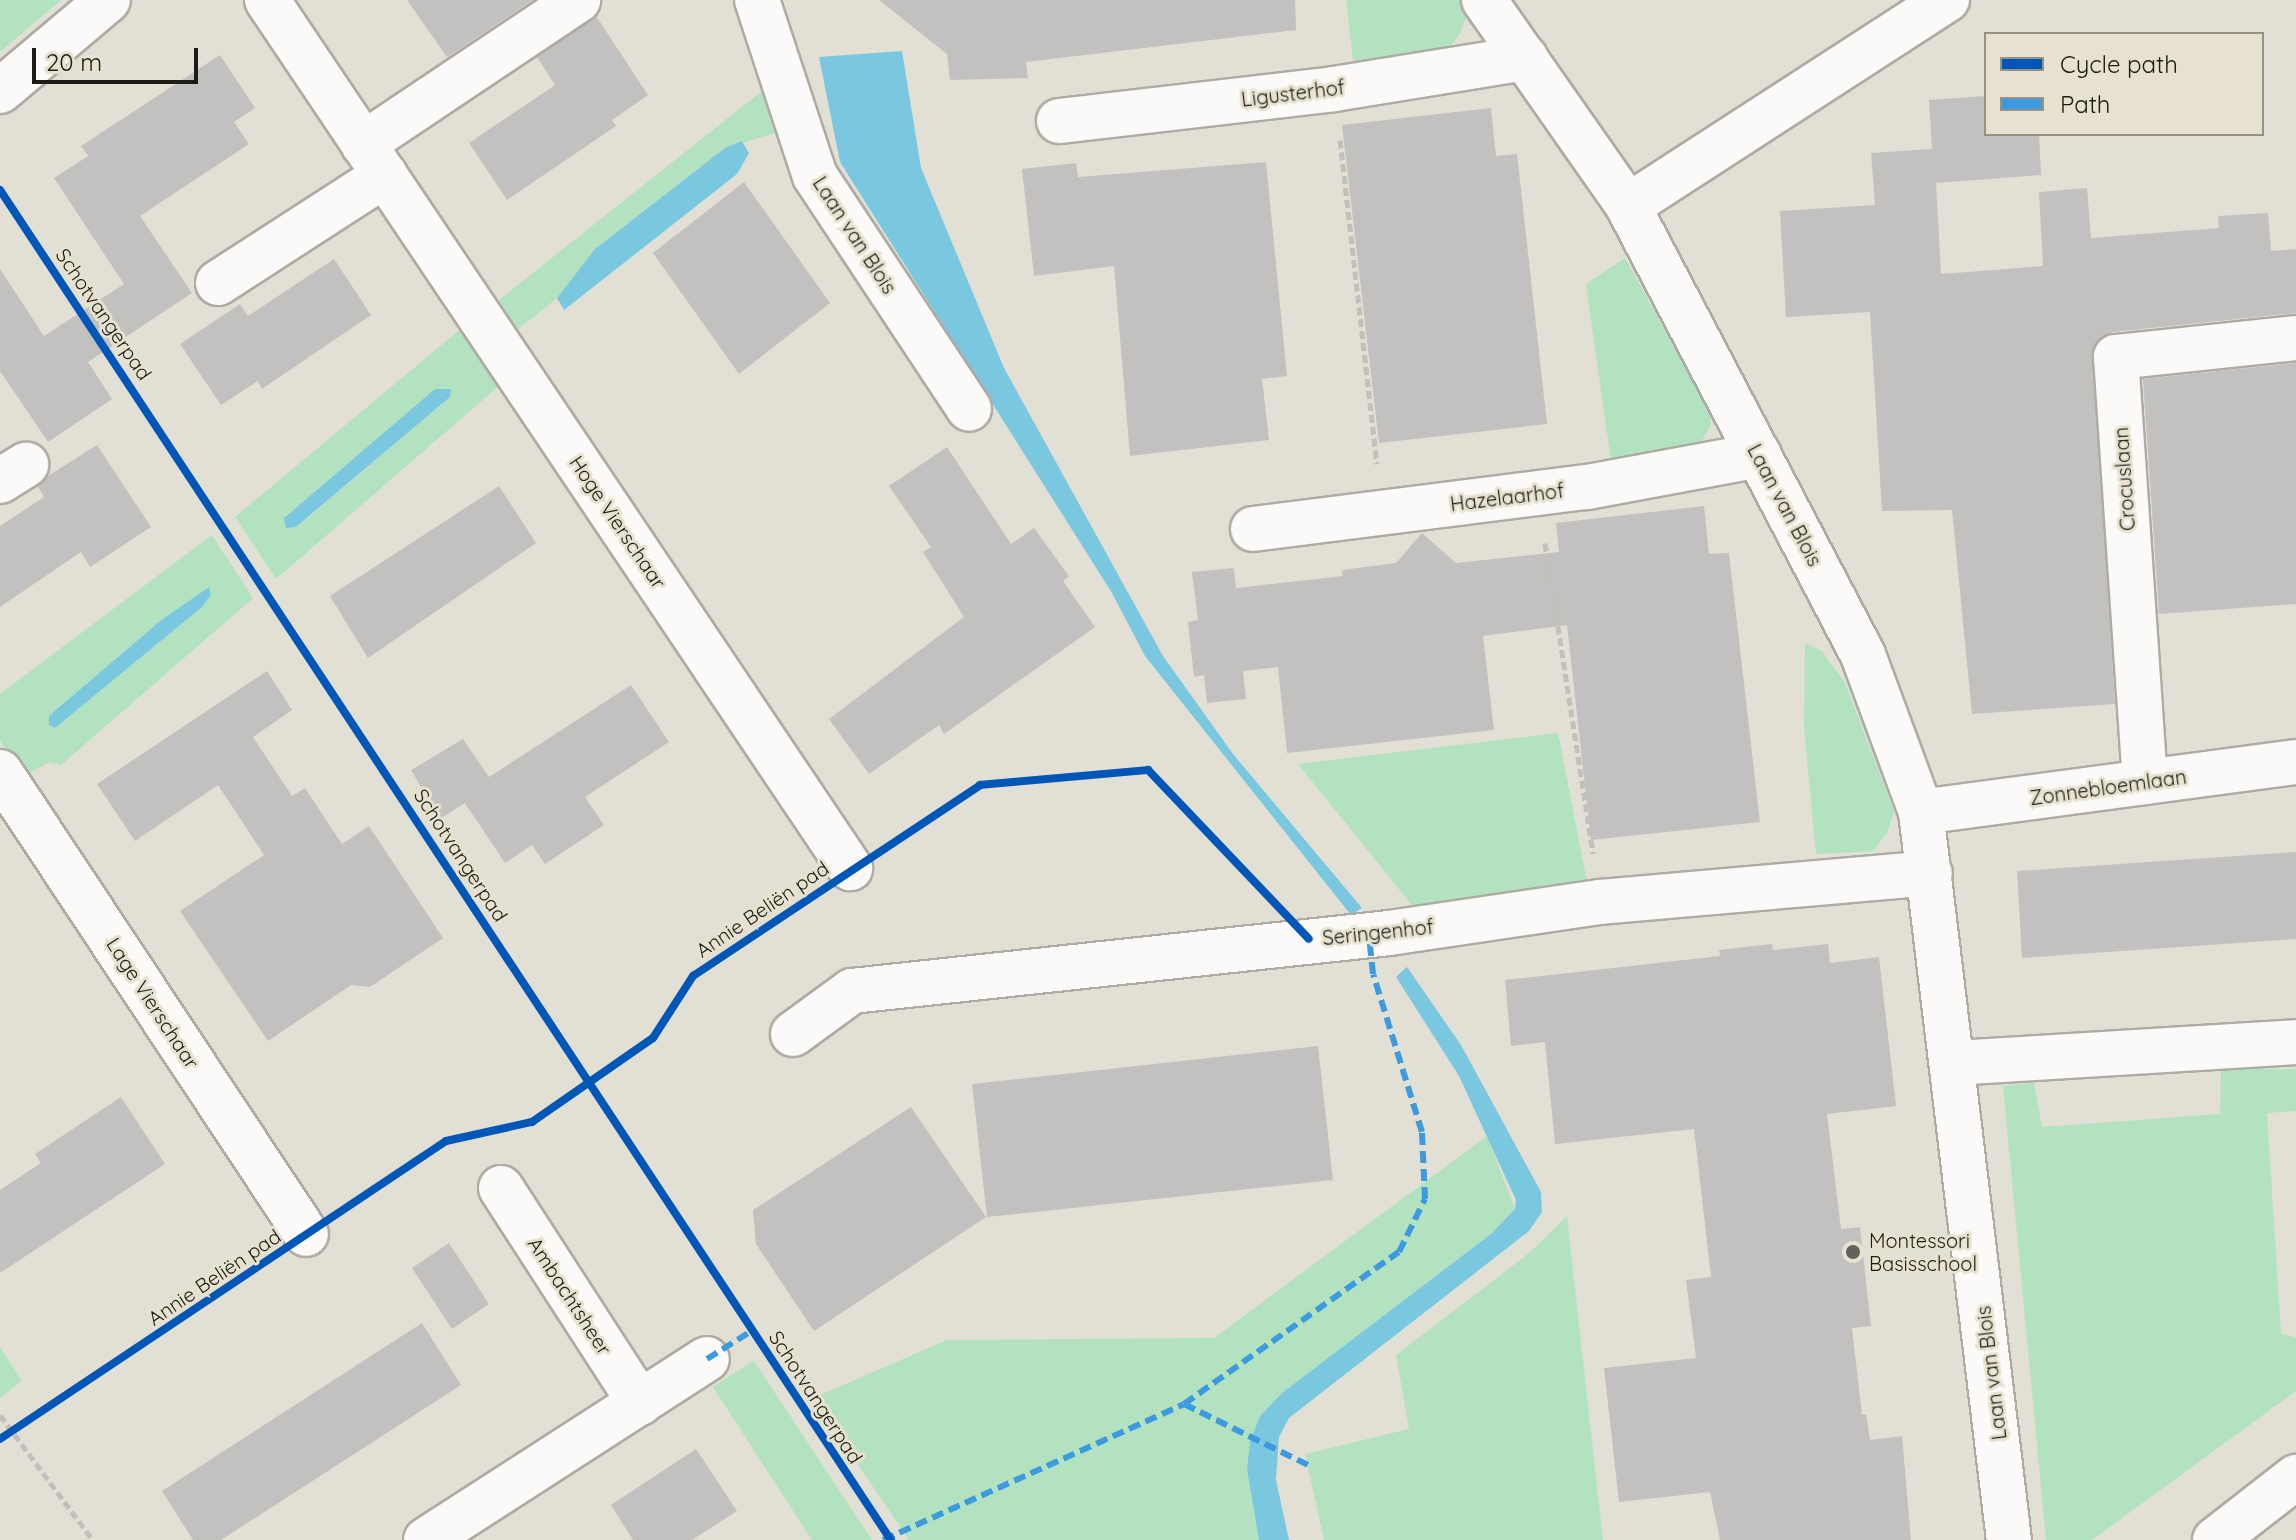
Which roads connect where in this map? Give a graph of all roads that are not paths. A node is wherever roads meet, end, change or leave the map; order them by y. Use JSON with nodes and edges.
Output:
{"nodes":[{"id":1,"x":108,"y":0,"type":"edge"},
{"id":2,"x":267,"y":0,"type":"edge"},
{"id":3,"x":578,"y":0,"type":"edge"},
{"id":4,"x":757,"y":0,"type":"edge"},
{"id":5,"x":1484,"y":0,"type":"edge"},
{"id":6,"x":1947,"y":0,"type":"edge"},
{"id":7,"x":1526,"y":58,"type":"junction"},
{"id":8,"x":0,"y":91,"type":"edge"},
{"id":9,"x":1059,"y":121,"type":"dead end"},
{"id":10,"x":374,"y":159,"type":"junction"},
{"id":11,"x":1628,"y":206,"type":"junction"},
{"id":12,"x":218,"y":283,"type":"dead end"},
{"id":13,"x":2296,"y":338,"type":"edge"},
{"id":14,"x":969,"y":409,"type":"dead end"},
{"id":15,"x":1759,"y":455,"type":"junction"},
{"id":16,"x":1253,"y":529,"type":"dead end"},
{"id":17,"x":2296,"y":762,"type":"edge"},
{"id":18,"x":0,"y":772,"type":"edge"},
{"id":19,"x":2145,"y":782,"type":"junction"},
{"id":20,"x":1921,"y":812,"type":"junction"},
{"id":21,"x":850,"y":868,"type":"dead end"},
{"id":22,"x":1930,"y":873,"type":"junction"},
{"id":23,"x":793,"y":1034,"type":"dead end"},
{"id":24,"x":2296,"y":1042,"type":"edge"},
{"id":25,"x":1954,"y":1063,"type":"junction"},
{"id":26,"x":501,"y":1188,"type":"dead end"},
{"id":27,"x":306,"y":1234,"type":"dead end"},
{"id":28,"x":707,"y":1359,"type":"dead end"},
{"id":29,"x":640,"y":1403,"type":"junction"},
{"id":30,"x":2296,"y":1477,"type":"edge"},
{"id":31,"x":426,"y":1540,"type":"edge"},
{"id":32,"x":2009,"y":1540,"type":"edge"},
{"id":33,"x":2215,"y":1540,"type":"edge"}],
"edges":[{"from":1,"to":8,"type":"street"},
{"from":2,"to":10,"type":"street","name":"Hoge Vierschaar"},
{"from":3,"to":10,"type":"street"},
{"from":4,"to":14,"type":"street","name":"Laan van Blois"},
{"from":5,"to":7,"type":"street","name":"Laan van Blois"},
{"from":6,"to":11,"type":"street"},
{"from":7,"to":9,"type":"street","name":"Ligusterhof"},
{"from":7,"to":11,"type":"street","name":"Laan van Blois"},
{"from":10,"to":12,"type":"street"},
{"from":10,"to":21,"type":"street","name":"Hoge Vierschaar"},
{"from":11,"to":15,"type":"street","name":"Laan van Blois"},
{"from":13,"to":19,"type":"street","name":"Crocuslaan"},
{"from":15,"to":16,"type":"street","name":"Hazelaarhof"},
{"from":15,"to":20,"type":"street","name":"Laan van Blois"},
{"from":17,"to":19,"type":"street","name":"Zonnebloemlaan"},
{"from":18,"to":27,"type":"street","name":"Lage Vierschaar"},
{"from":19,"to":20,"type":"street","name":"Zonnebloemlaan"},
{"from":20,"to":22,"type":"street","name":"Laan van Blois"},
{"from":22,"to":23,"type":"street","name":"Seringenhof"},
{"from":22,"to":25,"type":"street","name":"Laan van Blois"},
{"from":24,"to":25,"type":"street"},
{"from":25,"to":32,"type":"street","name":"Laan van Blois"},
{"from":26,"to":29,"type":"street","name":"Ambachtsheer"},
{"from":28,"to":29,"type":"street"},
{"from":29,"to":31,"type":"street"},
{"from":30,"to":33,"type":"street"}]}
